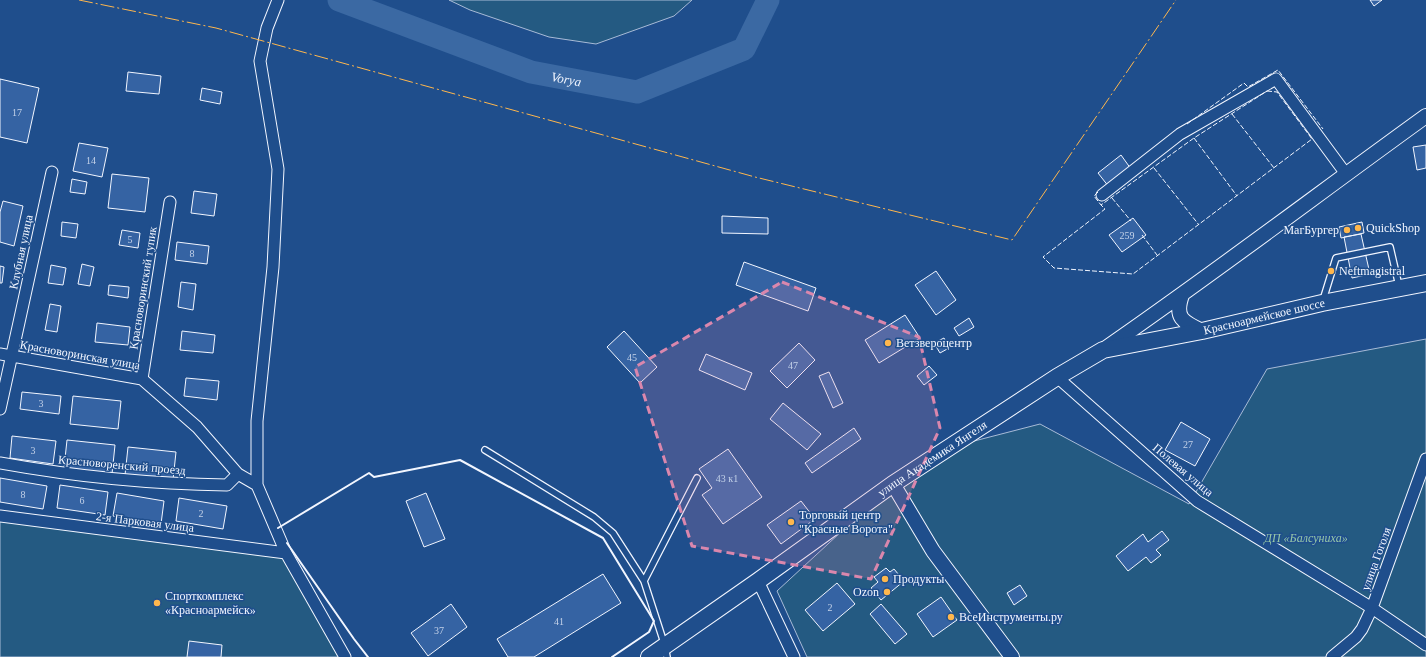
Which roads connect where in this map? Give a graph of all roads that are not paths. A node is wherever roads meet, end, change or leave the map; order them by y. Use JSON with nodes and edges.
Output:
{"nodes":[{"id":1,"x":278,"y":0,"type":"edge"},
{"id":2,"x":1426,"y":116,"type":"edge"},
{"id":3,"x":52,"y":172,"type":"dead end"},
{"id":4,"x":1346,"y":174,"type":"junction"},
{"id":5,"x":1102,"y":195,"type":"dead end"},
{"id":6,"x":170,"y":202,"type":"dead end"},
{"id":7,"x":1426,"y":284,"type":"edge"},
{"id":8,"x":1399,"y":288,"type":"junction"},
{"id":9,"x":1182,"y":295,"type":"junction"},
{"id":10,"x":1322,"y":304,"type":"junction"},
{"id":11,"x":1202,"y":331,"type":"junction"},
{"id":12,"x":1103,"y":350,"type":"junction"},
{"id":13,"x":0,"y":354,"type":"edge"},
{"id":14,"x":12,"y":355,"type":"junction"},
{"id":15,"x":1057,"y":377,"type":"junction"},
{"id":16,"x":142,"y":379,"type":"junction"},
{"id":17,"x":0,"y":409,"type":"edge"},
{"id":18,"x":485,"y":450,"type":"dead end"},
{"id":19,"x":1426,"y":459,"type":"edge"},
{"id":20,"x":0,"y":463,"type":"edge"},
{"id":21,"x":238,"y":474,"type":"junction"},
{"id":22,"x":697,"y":478,"type":"dead end"},
{"id":23,"x":893,"y":484,"type":"junction"},
{"id":24,"x":257,"y":485,"type":"junction"},
{"id":25,"x":0,"y":516,"type":"edge"},
{"id":26,"x":286,"y":553,"type":"junction"},
{"id":27,"x":644,"y":581,"type":"junction"},
{"id":28,"x":758,"y":582,"type":"junction"},
{"id":29,"x":1372,"y":608,"type":"junction"},
{"id":30,"x":1426,"y":646,"type":"edge"},
{"id":31,"x":666,"y":651,"type":"edge"},
{"id":32,"x":344,"y":657,"type":"edge"},
{"id":33,"x":649,"y":657,"type":"edge"},
{"id":34,"x":794,"y":657,"type":"edge"},
{"id":35,"x":1012,"y":657,"type":"edge"},
{"id":36,"x":1332,"y":657,"type":"edge"}],
"edges":[{"from":1,"to":24,"type":"street"},
{"from":2,"to":4,"type":"street"},
{"from":3,"to":14,"type":"street","name":"Клубная улица"},
{"from":4,"to":5,"type":"street"},
{"from":4,"to":9,"type":"street"},
{"from":6,"to":16,"type":"street","name":"Красноворинский тупик"},
{"from":7,"to":8,"type":"main road","name":"Красноармейское шоссе"},
{"from":8,"to":10,"type":"main road","name":"Красноармейское шоссе"},
{"from":8,"to":10,"type":"lane"},
{"from":9,"to":11,"type":"street"},
{"from":9,"to":12,"type":"street"},
{"from":10,"to":11,"type":"main road","name":"Красноармейское шоссе"},
{"from":11,"to":12,"type":"main road","name":"Красноармейское шоссе"},
{"from":12,"to":15,"type":"main road","name":"улица Академика Янгеля"},
{"from":13,"to":14,"type":"street","name":"Красноворинская улица"},
{"from":14,"to":16,"type":"street","name":"Красноворинская улица"},
{"from":14,"to":17,"type":"street","name":"Клубная улица"},
{"from":15,"to":23,"type":"main road","name":"улица Академика Янгеля"},
{"from":15,"to":29,"type":"street","name":"Полевая улица"},
{"from":16,"to":21,"type":"street","name":"Красноворинская улица"},
{"from":18,"to":27,"type":"lane"},
{"from":19,"to":29,"type":"street","name":"улица Гоголя"},
{"from":20,"to":21,"type":"street","name":"Красноворенский проезд"},
{"from":21,"to":24,"type":"street","name":"Красноворинская улица"},
{"from":22,"to":27,"type":"lane"},
{"from":23,"to":28,"type":"main road","name":"улица Академика Янгеля"},
{"from":23,"to":35,"type":"street"},
{"from":24,"to":26,"type":"street"},
{"from":25,"to":26,"type":"street","name":"2-я Парковая улица"},
{"from":26,"to":32,"type":"street"},
{"from":27,"to":31,"type":"lane"},
{"from":28,"to":31,"type":"main road","name":"улица Академика Янгеля"},
{"from":28,"to":34,"type":"street"},
{"from":29,"to":30,"type":"street","name":"Полевая улица"},
{"from":29,"to":36,"type":"street","name":"улица Гоголя"},
{"from":31,"to":33,"type":"main road","name":"улица Академика Янгеля"}]}
